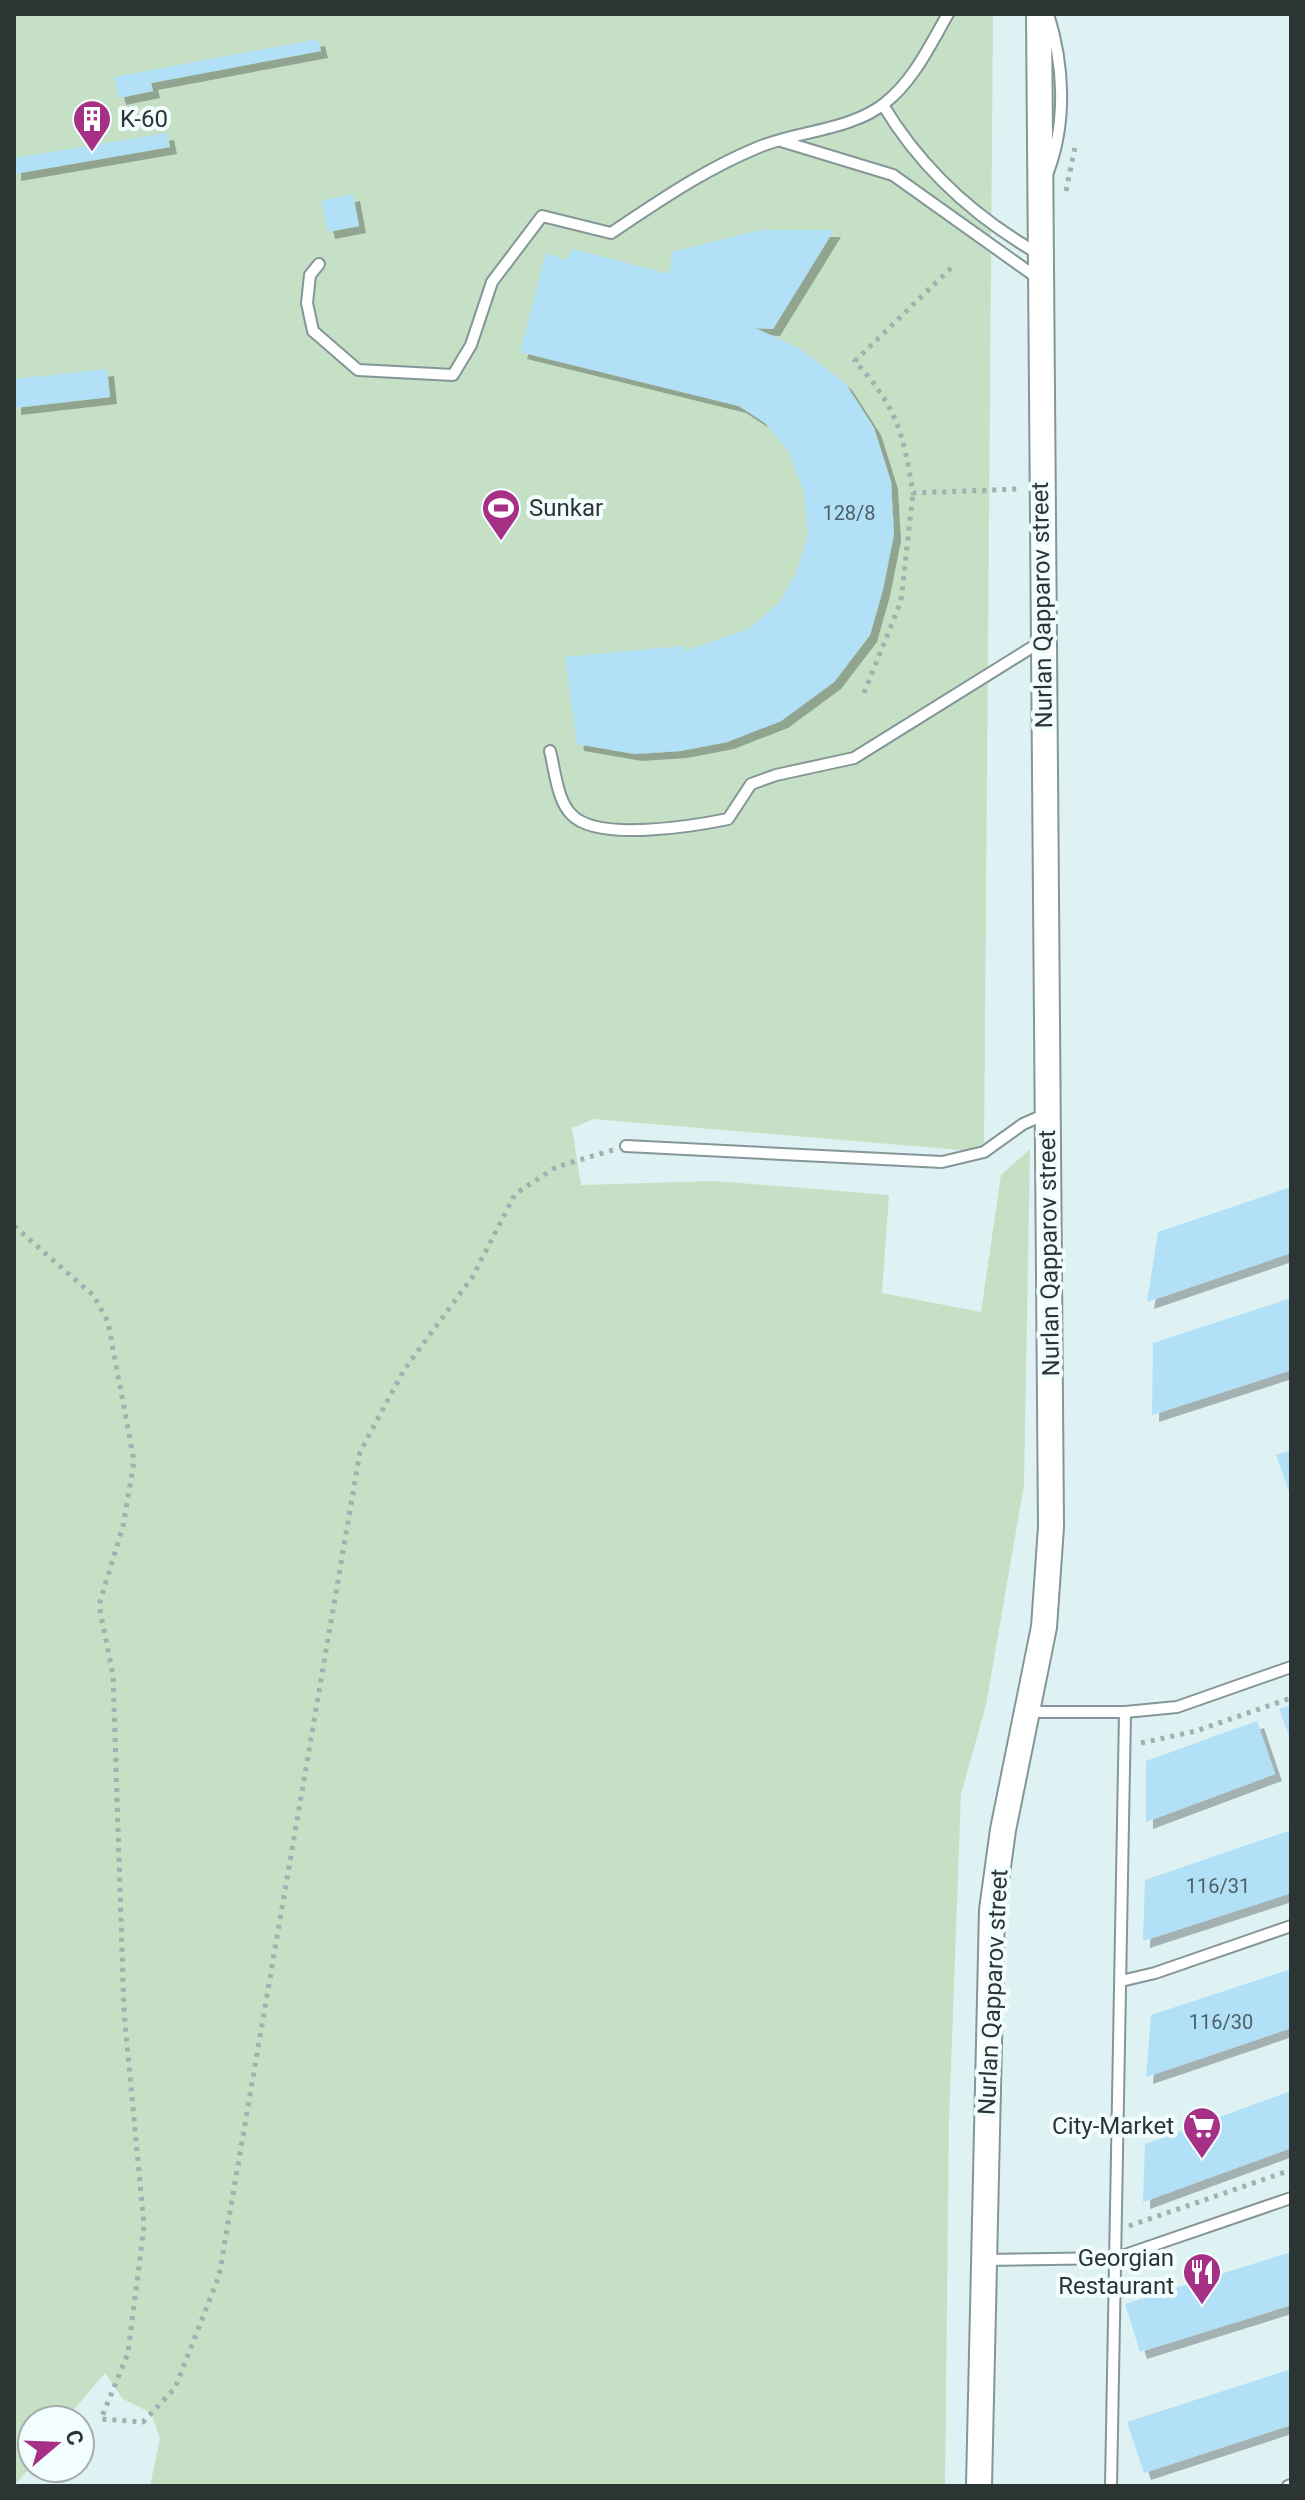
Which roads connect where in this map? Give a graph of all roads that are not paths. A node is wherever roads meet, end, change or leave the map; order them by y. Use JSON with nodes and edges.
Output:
{"nodes":[{"id":1,"x":948,"y":14,"type":"edge"},
{"id":2,"x":1039,"y":14,"type":"edge"},
{"id":3,"x":1048,"y":14,"type":"edge"},
{"id":4,"x":883,"y":105,"type":"junction"},
{"id":5,"x":779,"y":140,"type":"junction"},
{"id":6,"x":1039,"y":195,"type":"junction"},
{"id":7,"x":319,"y":264,"type":"dead end"},
{"id":8,"x":1039,"y":266,"type":"junction"},
{"id":9,"x":1043,"y":640,"type":"junction"},
{"id":10,"x":550,"y":751,"type":"dead end"},
{"id":11,"x":1046,"y":1114,"type":"junction"},
{"id":12,"x":626,"y":1146,"type":"road end"},
{"id":13,"x":1291,"y":1667,"type":"edge"},
{"id":14,"x":1026,"y":1712,"type":"junction"},
{"id":15,"x":1125,"y":1712,"type":"junction"},
{"id":16,"x":1291,"y":1926,"type":"edge"},
{"id":17,"x":1121,"y":1981,"type":"junction"},
{"id":18,"x":1291,"y":2198,"type":"edge"},
{"id":19,"x":1116,"y":2258,"type":"junction"},
{"id":20,"x":984,"y":2260,"type":"junction"},
{"id":21,"x":979,"y":2486,"type":"edge"},
{"id":22,"x":1111,"y":2486,"type":"edge"}],
"edges":[{"from":1,"to":4,"type":"lane"},
{"from":2,"to":6,"type":"street","name":"Nurlan Qapparov street"},
{"from":3,"to":6,"type":"lane"},
{"from":4,"to":5,"type":"lane"},
{"from":4,"to":8,"type":"lane"},
{"from":5,"to":7,"type":"lane"},
{"from":5,"to":8,"type":"lane"},
{"from":6,"to":8,"type":"street","name":"Nurlan Qapparov street"},
{"from":8,"to":9,"type":"street","name":"Nurlan Qapparov street"},
{"from":9,"to":10,"type":"lane"},
{"from":9,"to":11,"type":"street","name":"Nurlan Qapparov street"},
{"from":11,"to":12,"type":"lane"},
{"from":11,"to":14,"type":"street","name":"Nurlan Qapparov street"},
{"from":13,"to":15,"type":"lane"},
{"from":14,"to":15,"type":"lane"},
{"from":14,"to":20,"type":"street","name":"Nurlan Qapparov street"},
{"from":15,"to":17,"type":"lane"},
{"from":16,"to":17,"type":"lane"},
{"from":17,"to":19,"type":"lane"},
{"from":18,"to":19,"type":"lane"},
{"from":19,"to":20,"type":"lane"},
{"from":19,"to":22,"type":"lane"},
{"from":20,"to":21,"type":"street","name":"Nurlan Qapparov street"}]}
